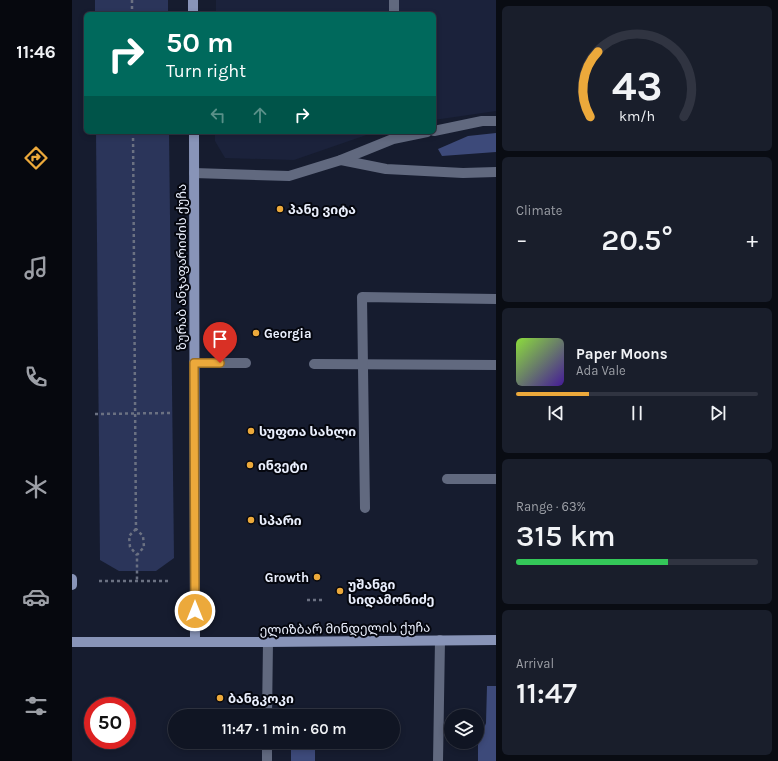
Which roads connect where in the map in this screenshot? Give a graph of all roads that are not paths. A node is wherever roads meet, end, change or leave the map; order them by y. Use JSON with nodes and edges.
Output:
{"nodes":[{"id":1,"x":193,"y":0,"type":"edge"},
{"id":2,"x":394,"y":0,"type":"edge"},
{"id":3,"x":193,"y":12,"type":"edge"},
{"id":4,"x":394,"y":12,"type":"edge"},
{"id":5,"x":496,"y":121,"type":"edge"},
{"id":6,"x":436,"y":131,"type":"edge"},
{"id":7,"x":194,"y":134,"type":"edge"},
{"id":8,"x":416,"y":134,"type":"edge"},
{"id":9,"x":341,"y":160,"type":"junction"},
{"id":10,"x":496,"y":172,"type":"edge"},
{"id":11,"x":194,"y":173,"type":"junction"},
{"id":12,"x":496,"y":299,"type":"edge"},
{"id":13,"x":194,"y":363,"type":"junction"},
{"id":14,"x":246,"y":363,"type":"dead end"},
{"id":15,"x":314,"y":364,"type":"dead end"},
{"id":16,"x":362,"y":364,"type":"junction"},
{"id":17,"x":496,"y":365,"type":"edge"},
{"id":18,"x":446,"y":479,"type":"dead end"},
{"id":19,"x":496,"y":479,"type":"edge"},
{"id":20,"x":365,"y":508,"type":"dead end"},
{"id":21,"x":72,"y":580,"type":"edge"},
{"id":22,"x":72,"y":586,"type":"edge"},
{"id":23,"x":440,"y":640,"type":"junction"},
{"id":24,"x":496,"y":640,"type":"edge"},
{"id":25,"x":195,"y":641,"type":"junction"},
{"id":26,"x":72,"y":642,"type":"edge"},
{"id":27,"x":268,"y":642,"type":"junction"},
{"id":28,"x":267,"y":709,"type":"edge"},
{"id":29,"x":267,"y":749,"type":"edge"},
{"id":30,"x":267,"y":761,"type":"edge"},
{"id":31,"x":438,"y":761,"type":"edge"}],
"edges":[{"from":1,"to":3,"type":"main road"},
{"from":2,"to":4,"type":"street"},
{"from":5,"to":6,"type":"street"},
{"from":7,"to":11,"type":"main road","name":"ზურაბ ანჯაფარიძის ქუჩა"},
{"from":8,"to":9,"type":"street"},
{"from":9,"to":10,"type":"street"},
{"from":9,"to":11,"type":"street"},
{"from":11,"to":13,"type":"main road","name":"ზურაბ ანჯაფარიძის ქუჩა"},
{"from":12,"to":16,"type":"street"},
{"from":13,"to":14,"type":"street"},
{"from":13,"to":25,"type":"main road","name":"ზურაბ ანჯაფარიძის ქუჩა"},
{"from":15,"to":16,"type":"street"},
{"from":16,"to":17,"type":"street"},
{"from":16,"to":20,"type":"street"},
{"from":18,"to":19,"type":"street"},
{"from":21,"to":22,"type":"main road"},
{"from":23,"to":24,"type":"main road","name":"ელიზბარ მინდელის ქუჩა"},
{"from":23,"to":27,"type":"main road","name":"ელიზბარ მინდელის ქუჩა"},
{"from":23,"to":31,"type":"street"},
{"from":25,"to":26,"type":"main road","name":"ელიზბარ მინდელის ქუჩა"},
{"from":25,"to":27,"type":"main road","name":"ელიზბარ მინდელის ქუჩა"},
{"from":27,"to":28,"type":"street"},
{"from":29,"to":30,"type":"street"}]}
